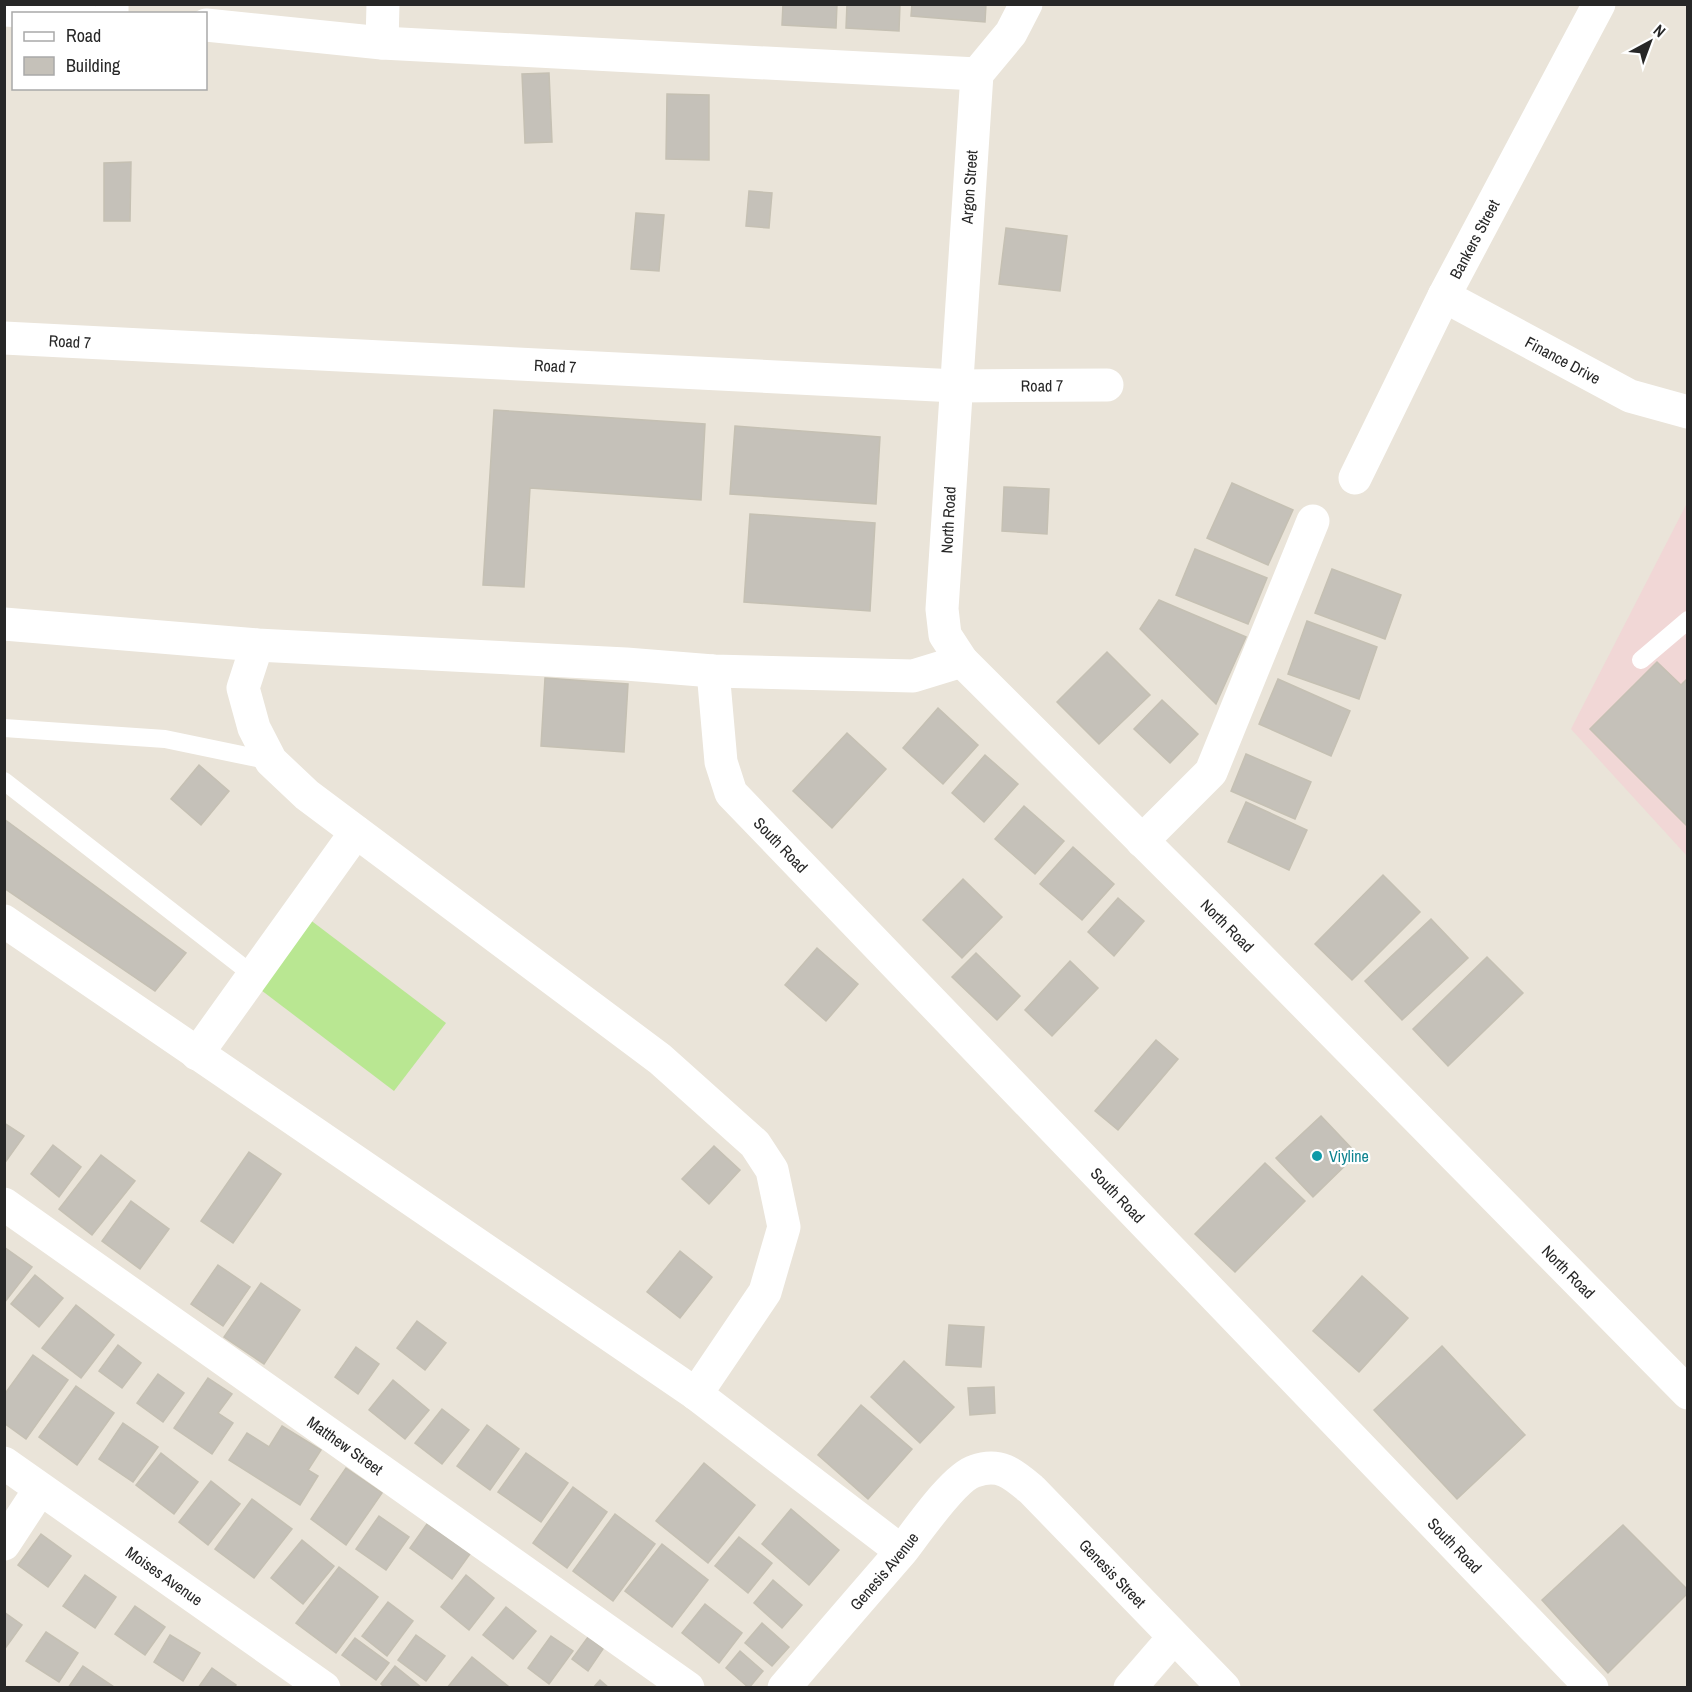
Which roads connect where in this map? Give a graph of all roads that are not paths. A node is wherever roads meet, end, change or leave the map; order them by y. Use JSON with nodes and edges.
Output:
{"nodes":[{"id":1,"x":383,"y":4,"type":"edge"},
{"id":2,"x":1026,"y":4,"type":"edge"},
{"id":3,"x":1599,"y":4,"type":"edge"},
{"id":4,"x":4,"y":10,"type":"edge"},
{"id":5,"x":42,"y":12,"type":"edge"},
{"id":6,"x":207,"y":25,"type":"edge"},
{"id":7,"x":382,"y":43,"type":"junction"},
{"id":8,"x":977,"y":74,"type":"junction"},
{"id":9,"x":1444,"y":296,"type":"junction"},
{"id":10,"x":4,"y":338,"type":"edge"},
{"id":11,"x":1107,"y":385,"type":"dead end"},
{"id":12,"x":956,"y":386,"type":"junction"},
{"id":13,"x":1688,"y":412,"type":"edge"},
{"id":14,"x":1355,"y":478,"type":"dead end"},
{"id":15,"x":1313,"y":521,"type":"dead end"},
{"id":16,"x":1688,"y":620,"type":"edge"},
{"id":17,"x":4,"y":624,"type":"edge"},
{"id":18,"x":256,"y":645,"type":"junction"},
{"id":19,"x":1641,"y":660,"type":"dead end"},
{"id":20,"x":962,"y":661,"type":"junction"},
{"id":21,"x":713,"y":671,"type":"junction"},
{"id":22,"x":4,"y":728,"type":"edge"},
{"id":23,"x":271,"y":760,"type":"junction"},
{"id":24,"x":4,"y":781,"type":"edge"},
{"id":25,"x":356,"y":832,"type":"junction"},
{"id":26,"x":1142,"y":841,"type":"junction"},
{"id":27,"x":4,"y":921,"type":"edge"},
{"id":28,"x":253,"y":975,"type":"junction"},
{"id":29,"x":197,"y":1054,"type":"junction"},
{"id":30,"x":4,"y":1204,"type":"edge"},
{"id":31,"x":1688,"y":1393,"type":"edge"},
{"id":32,"x":696,"y":1394,"type":"junction"},
{"id":33,"x":4,"y":1463,"type":"edge"},
{"id":34,"x":994,"y":1466,"type":"joint"},
{"id":35,"x":40,"y":1489,"type":"junction"},
{"id":36,"x":4,"y":1544,"type":"edge"},
{"id":37,"x":901,"y":1551,"type":"junction"},
{"id":38,"x":1174,"y":1637,"type":"junction"},
{"id":39,"x":324,"y":1688,"type":"edge"},
{"id":40,"x":688,"y":1688,"type":"edge"},
{"id":41,"x":784,"y":1688,"type":"edge"},
{"id":42,"x":1130,"y":1688,"type":"edge"},
{"id":43,"x":1224,"y":1688,"type":"edge"},
{"id":44,"x":1592,"y":1688,"type":"edge"}],
"edges":[{"from":1,"to":7,"type":"street"},
{"from":2,"to":8,"type":"street"},
{"from":3,"to":9,"type":"street","name":"Bankers Street"},
{"from":4,"to":5,"type":"street"},
{"from":6,"to":7,"type":"street"},
{"from":7,"to":8,"type":"street"},
{"from":8,"to":12,"type":"street","name":"Argon Street"},
{"from":9,"to":13,"type":"street","name":"Finance Drive"},
{"from":9,"to":14,"type":"street","name":"Bankers Street"},
{"from":10,"to":12,"type":"street","name":"Road 7"},
{"from":11,"to":12,"type":"street","name":"Road 7"},
{"from":12,"to":20,"type":"street","name":"North Road"},
{"from":15,"to":26,"type":"street"},
{"from":16,"to":19,"type":"lane"},
{"from":17,"to":18,"type":"street"},
{"from":18,"to":21,"type":"street"},
{"from":18,"to":23,"type":"street"},
{"from":20,"to":21,"type":"street"},
{"from":20,"to":26,"type":"street","name":"North Road"},
{"from":21,"to":44,"type":"street","name":"South Road"},
{"from":22,"to":23,"type":"lane"},
{"from":23,"to":25,"type":"street"},
{"from":24,"to":28,"type":"lane"},
{"from":25,"to":28,"type":"street"},
{"from":25,"to":32,"type":"street"},
{"from":26,"to":31,"type":"street","name":"North Road"},
{"from":27,"to":29,"type":"street"},
{"from":28,"to":29,"type":"street"},
{"from":29,"to":32,"type":"street"},
{"from":30,"to":40,"type":"street","name":"Matthew Street"},
{"from":32,"to":37,"type":"street"},
{"from":33,"to":35,"type":"street","name":"Moises Avenue"},
{"from":34,"to":37,"type":"street","name":"Genesis Avenue"},
{"from":34,"to":38,"type":"street","name":"Genesis Street"},
{"from":35,"to":36,"type":"street"},
{"from":35,"to":39,"type":"street","name":"Moises Avenue"},
{"from":37,"to":41,"type":"street","name":"Genesis Avenue"},
{"from":38,"to":42,"type":"street"},
{"from":38,"to":43,"type":"street","name":"Genesis Street"}]}
